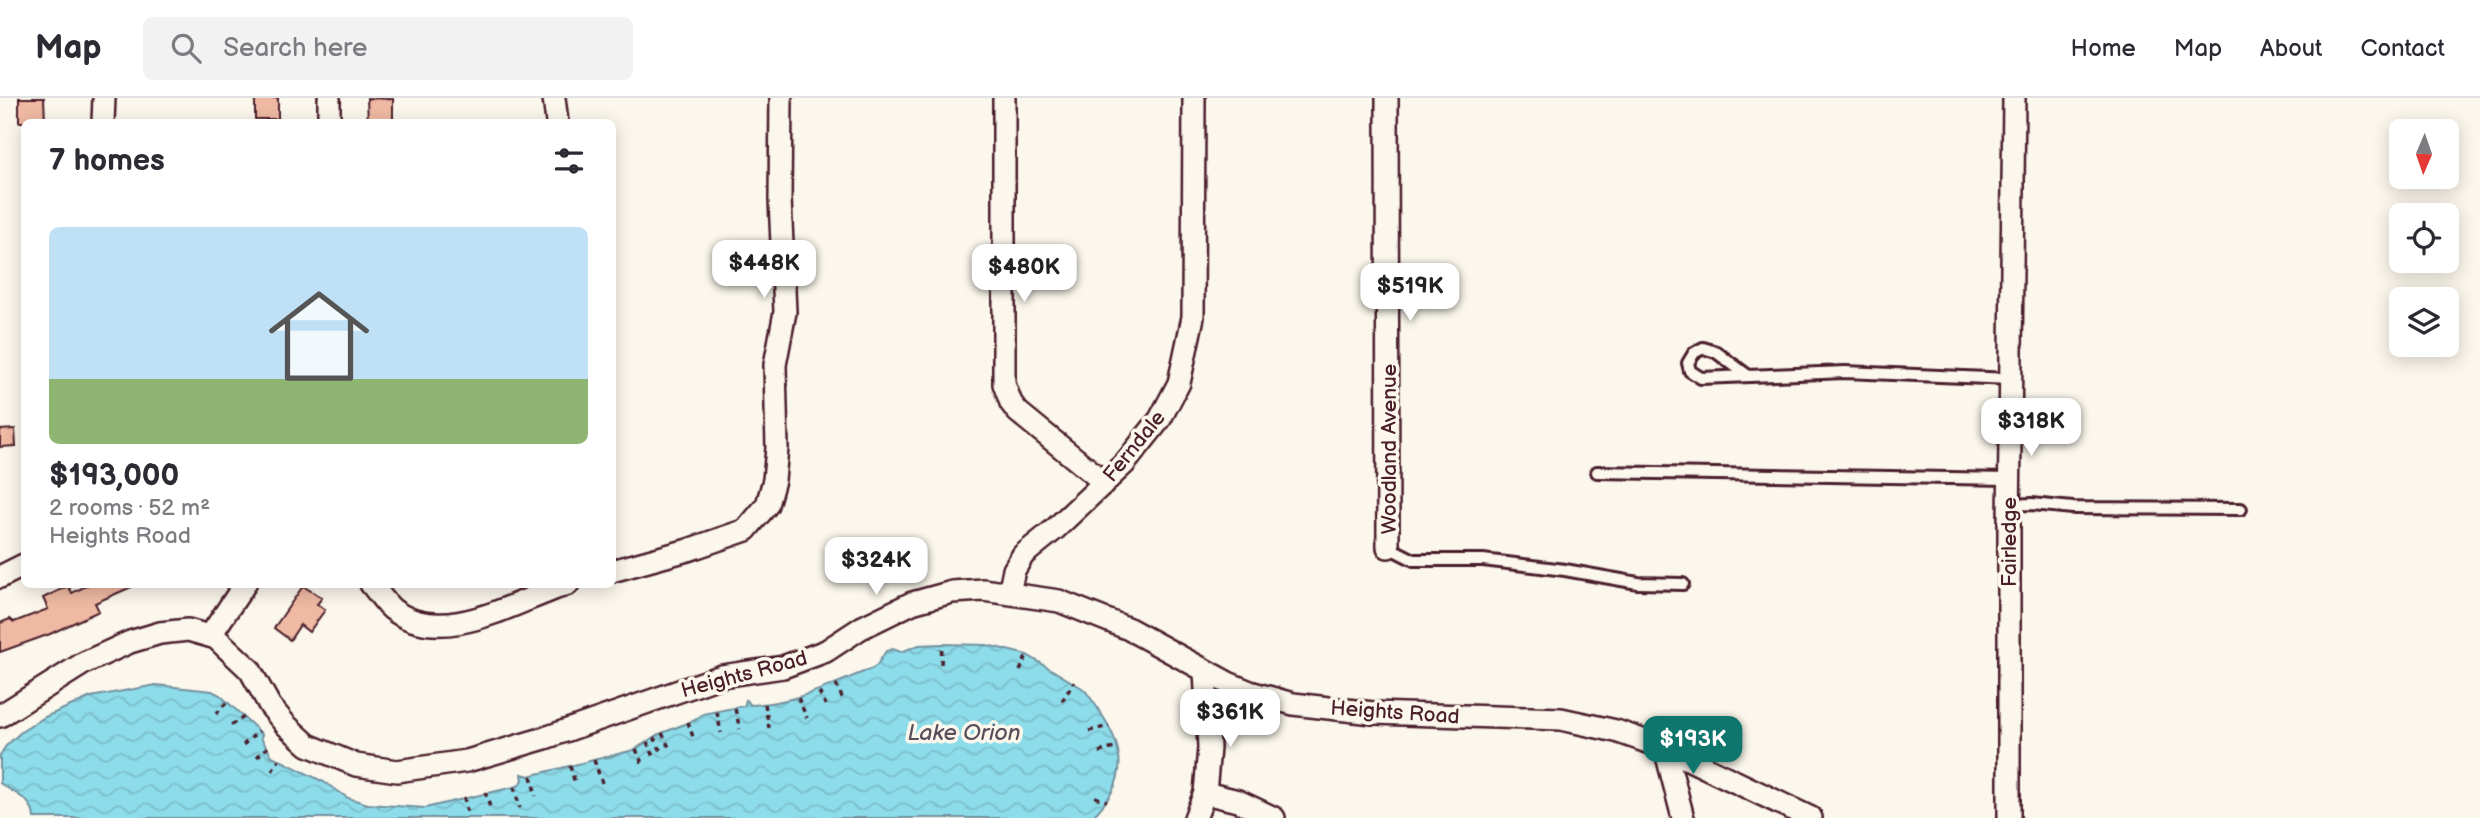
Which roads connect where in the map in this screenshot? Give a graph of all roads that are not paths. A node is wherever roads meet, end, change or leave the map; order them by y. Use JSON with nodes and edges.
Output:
{"nodes":[{"id":1,"x":104,"y":98,"type":"edge"},
{"id":2,"x":329,"y":98,"type":"edge"},
{"id":3,"x":554,"y":98,"type":"edge"},
{"id":4,"x":781,"y":98,"type":"edge"},
{"id":5,"x":1004,"y":98,"type":"edge"},
{"id":6,"x":1194,"y":98,"type":"edge"},
{"id":7,"x":1387,"y":98,"type":"edge"},
{"id":8,"x":2014,"y":98,"type":"edge"},
{"id":9,"x":103,"y":119,"type":"edge"},
{"id":10,"x":329,"y":119,"type":"edge"},
{"id":11,"x":557,"y":119,"type":"edge"},
{"id":12,"x":1747,"y":375,"type":"junction"},
{"id":13,"x":2011,"y":379,"type":"junction"},
{"id":14,"x":1597,"y":472,"type":"dead end"},
{"id":15,"x":2009,"y":479,"type":"junction"},
{"id":16,"x":1105,"y":483,"type":"junction"},
{"id":17,"x":2009,"y":505,"type":"junction"},
{"id":18,"x":2241,"y":509,"type":"dead end"},
{"id":19,"x":1388,"y":547,"type":"joint"},
{"id":20,"x":21,"y":566,"type":"edge"},
{"id":21,"x":616,"y":570,"type":"edge"},
{"id":22,"x":0,"y":577,"type":"edge"},
{"id":23,"x":1683,"y":584,"type":"dead end"},
{"id":24,"x":242,"y":588,"type":"edge"},
{"id":25,"x":375,"y":588,"type":"edge"},
{"id":26,"x":550,"y":588,"type":"edge"},
{"id":27,"x":1009,"y":593,"type":"junction"},
{"id":28,"x":211,"y":636,"type":"junction"},
{"id":29,"x":1205,"y":671,"type":"junction"},
{"id":30,"x":0,"y":716,"type":"edge"},
{"id":31,"x":1665,"y":748,"type":"junction"},
{"id":32,"x":1205,"y":793,"type":"junction"},
{"id":33,"x":1195,"y":818,"type":"edge"},
{"id":34,"x":1274,"y":818,"type":"edge"},
{"id":35,"x":1683,"y":818,"type":"edge"},
{"id":36,"x":1811,"y":818,"type":"edge"},
{"id":37,"x":2009,"y":818,"type":"edge"}],
"edges":[{"from":1,"to":9,"type":"street"},
{"from":2,"to":10,"type":"street"},
{"from":3,"to":11,"type":"street"},
{"from":4,"to":21,"type":"street"},
{"from":5,"to":16,"type":"street"},
{"from":6,"to":16,"type":"street","name":"Ferndale"},
{"from":7,"to":19,"type":"street","name":"Woodland Avenue"},
{"from":8,"to":13,"type":"street","name":"Fairledge"},
{"from":12,"to":12,"type":"lane"},
{"from":12,"to":13,"type":"lane"},
{"from":13,"to":15,"type":"street","name":"Fairledge"},
{"from":14,"to":15,"type":"lane"},
{"from":15,"to":17,"type":"street","name":"Fairledge"},
{"from":16,"to":27,"type":"street","name":"Ferndale"},
{"from":17,"to":18,"type":"lane"},
{"from":17,"to":37,"type":"street","name":"Fairledge"},
{"from":19,"to":23,"type":"lane"},
{"from":20,"to":22,"type":"street"},
{"from":24,"to":28,"type":"street"},
{"from":25,"to":26,"type":"street"},
{"from":27,"to":28,"type":"street","name":"Heights Road"},
{"from":27,"to":29,"type":"street","name":"Heights Road"},
{"from":28,"to":30,"type":"street"},
{"from":29,"to":31,"type":"street","name":"Heights Road"},
{"from":29,"to":32,"type":"street"},
{"from":31,"to":35,"type":"street"},
{"from":31,"to":36,"type":"street","name":"Heights Road"},
{"from":32,"to":33,"type":"street"},
{"from":32,"to":34,"type":"street"}]}
